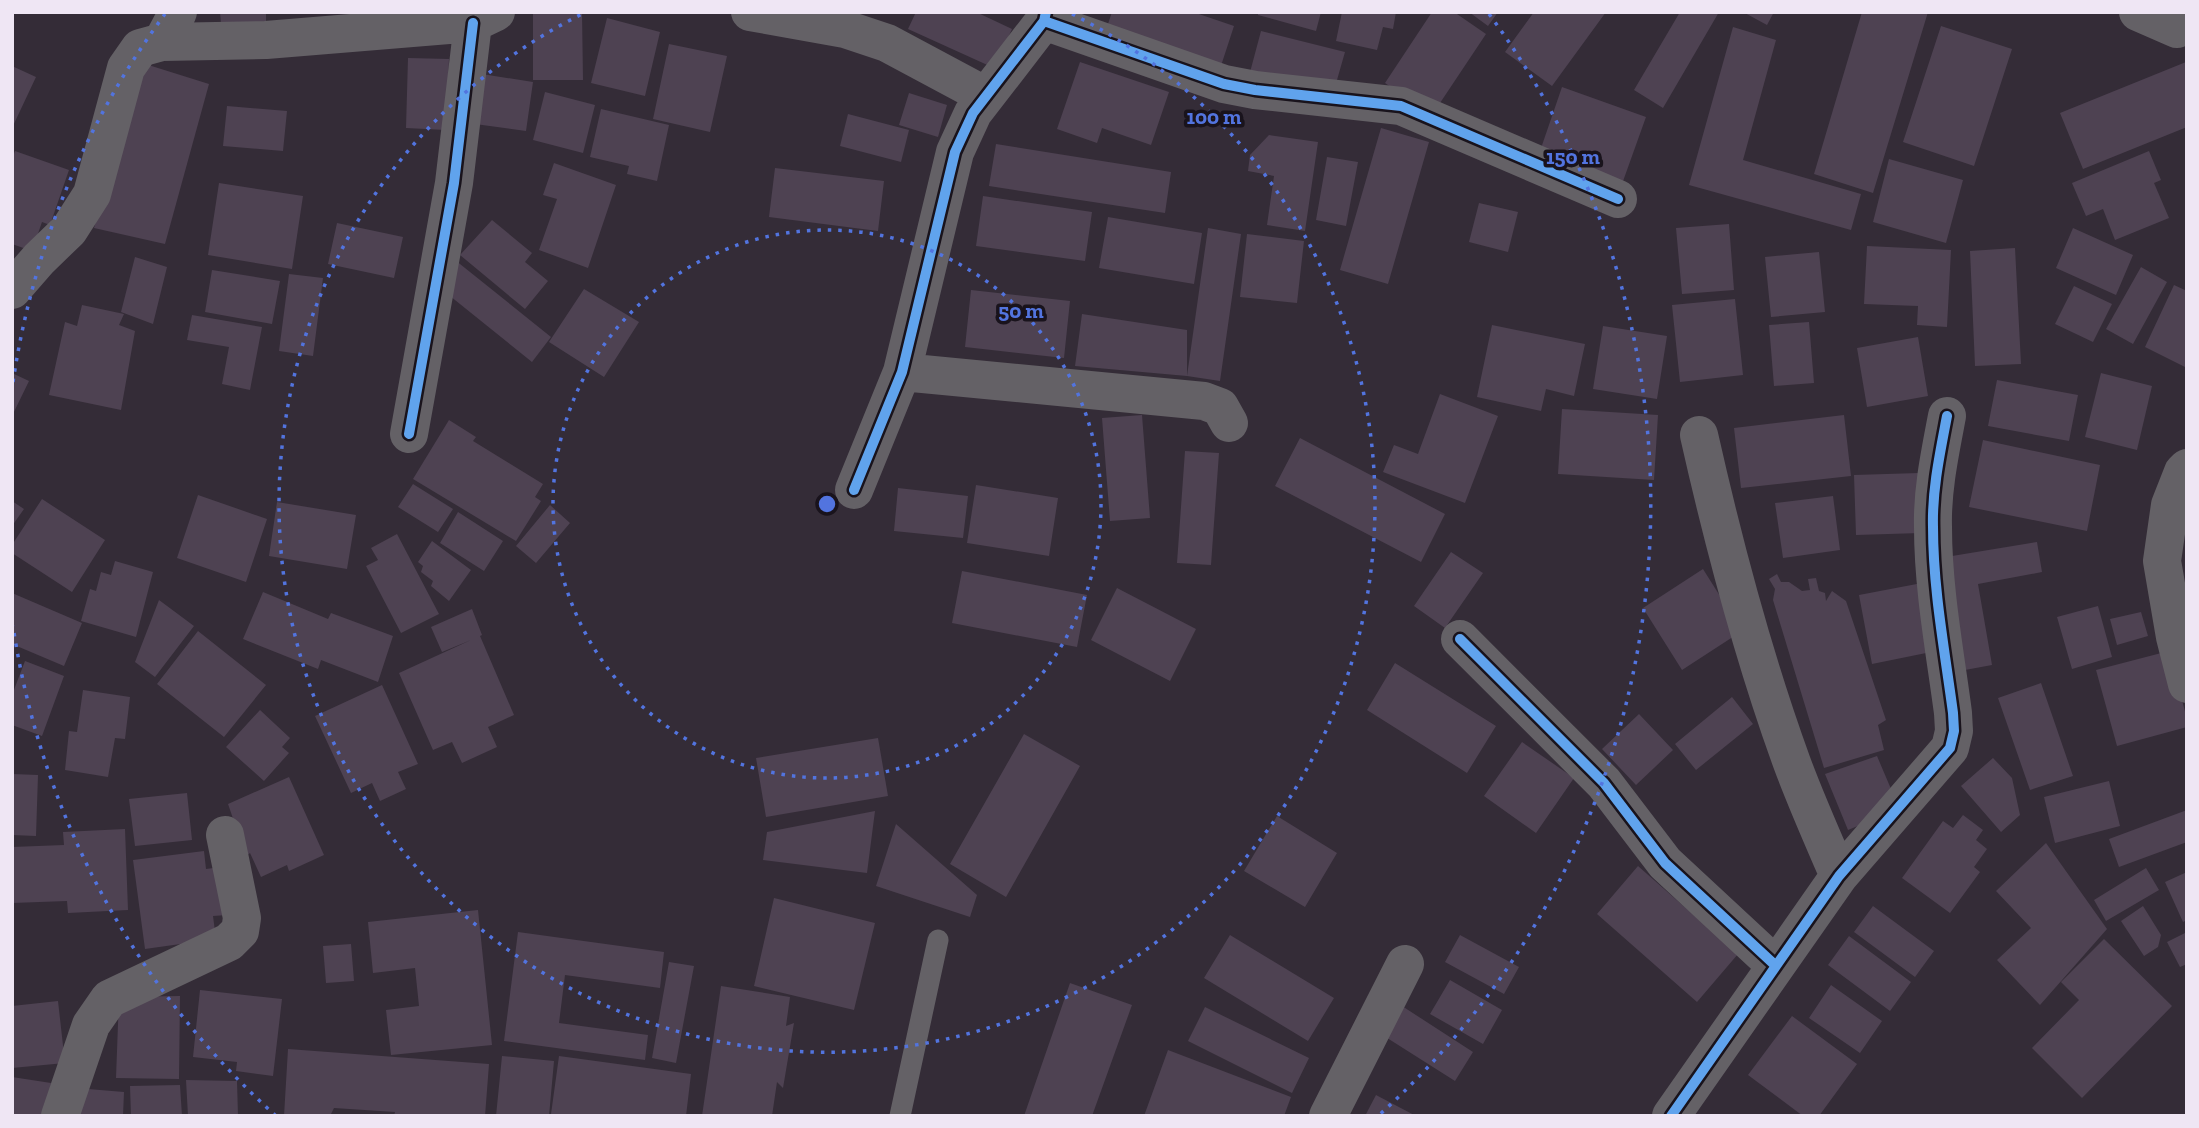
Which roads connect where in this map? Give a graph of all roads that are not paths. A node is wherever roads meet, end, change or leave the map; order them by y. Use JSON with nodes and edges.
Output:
{"nodes":[{"id":1,"x":750,"y":12,"type":"edge"},
{"id":2,"x":2138,"y":12,"type":"edge"},
{"id":3,"x":1045,"y":16,"type":"edge"},
{"id":4,"x":485,"y":17,"type":"edge"},
{"id":5,"x":170,"y":27,"type":"edge"},
{"id":6,"x":2177,"y":29,"type":"dead end"},
{"id":7,"x":986,"y":96,"type":"junction"},
{"id":8,"x":1618,"y":199,"type":"dead end"},
{"id":9,"x":12,"y":290,"type":"edge"},
{"id":10,"x":902,"y":372,"type":"junction"},
{"id":11,"x":1947,"y":416,"type":"dead end"},
{"id":12,"x":1229,"y":423,"type":"dead end"},
{"id":13,"x":408,"y":435,"type":"dead end"},
{"id":14,"x":1699,"y":435,"type":"dead end"},
{"id":15,"x":2187,"y":468,"type":"edge"},
{"id":16,"x":854,"y":489,"type":"dead end"},
{"id":17,"x":1460,"y":639,"type":"dead end"},
{"id":18,"x":2187,"y":684,"type":"edge"},
{"id":19,"x":225,"y":835,"type":"dead end"},
{"id":20,"x":1839,"y":876,"type":"junction"},
{"id":21,"x":938,"y":940,"type":"dead end"},
{"id":22,"x":1405,"y":964,"type":"dead end"},
{"id":23,"x":1776,"y":966,"type":"junction"},
{"id":24,"x":60,"y":1116,"type":"edge"},
{"id":25,"x":900,"y":1116,"type":"edge"},
{"id":26,"x":1328,"y":1116,"type":"edge"},
{"id":27,"x":1671,"y":1116,"type":"edge"}],
"edges":[{"from":1,"to":7,"type":"street"},
{"from":2,"to":6,"type":"street"},
{"from":3,"to":7,"type":"street"},
{"from":3,"to":8,"type":"street"},
{"from":4,"to":5,"type":"street"},
{"from":4,"to":13,"type":"street"},
{"from":5,"to":9,"type":"street"},
{"from":7,"to":10,"type":"street"},
{"from":10,"to":12,"type":"street"},
{"from":10,"to":16,"type":"street"},
{"from":11,"to":20,"type":"street"},
{"from":14,"to":20,"type":"street"},
{"from":15,"to":18,"type":"street"},
{"from":17,"to":23,"type":"street"},
{"from":19,"to":24,"type":"street"},
{"from":20,"to":23,"type":"street"},
{"from":21,"to":25,"type":"lane"},
{"from":22,"to":26,"type":"street"},
{"from":23,"to":27,"type":"street"}]}
